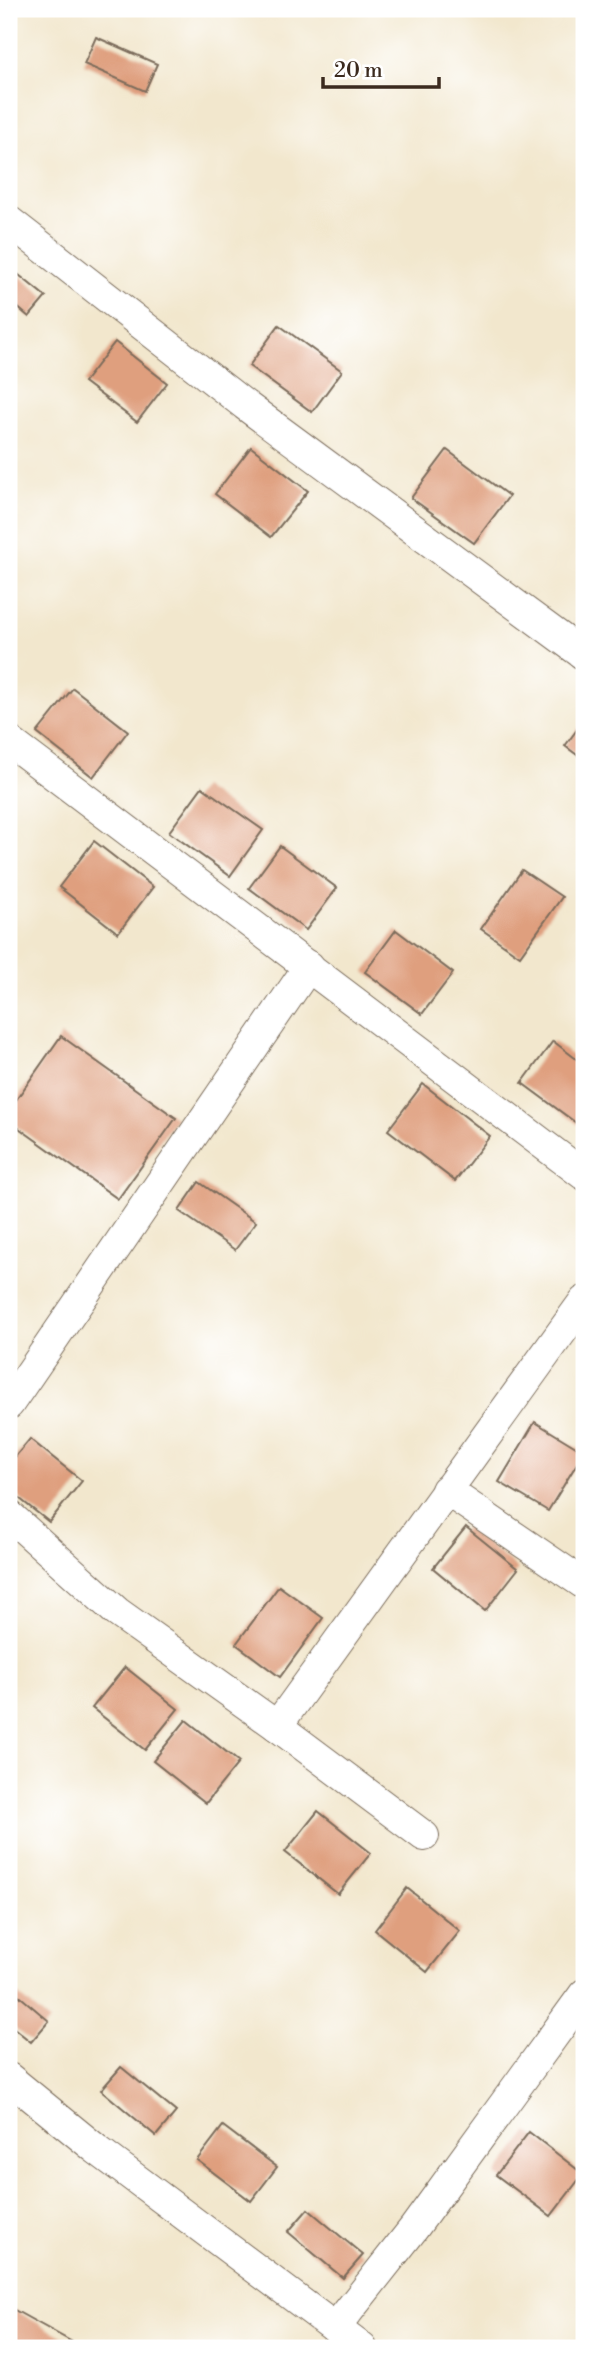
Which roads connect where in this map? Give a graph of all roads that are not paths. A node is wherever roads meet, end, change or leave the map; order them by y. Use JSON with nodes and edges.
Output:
{"nodes":[{"id":1,"x":9,"y":221,"type":"edge"},
{"id":2,"x":584,"y":655,"type":"edge"},
{"id":3,"x":9,"y":741,"type":"edge"},
{"id":4,"x":309,"y":966,"type":"junction"},
{"id":5,"x":584,"y":1175,"type":"edge"},
{"id":6,"x":584,"y":1301,"type":"edge"},
{"id":7,"x":9,"y":1404,"type":"edge"},
{"id":8,"x":446,"y":1490,"type":"junction"},
{"id":9,"x":9,"y":1515,"type":"edge"},
{"id":10,"x":584,"y":1584,"type":"edge"},
{"id":11,"x":277,"y":1727,"type":"junction"},
{"id":12,"x":424,"y":1836,"type":"dead end"},
{"id":13,"x":584,"y":1994,"type":"edge"},
{"id":14,"x":9,"y":2078,"type":"edge"},
{"id":15,"x":335,"y":2328,"type":"junction"},
{"id":16,"x":362,"y":2348,"type":"edge"}],
"edges":[{"from":1,"to":2,"type":"street"},
{"from":3,"to":4,"type":"street"},
{"from":4,"to":5,"type":"street"},
{"from":4,"to":7,"type":"street"},
{"from":6,"to":8,"type":"street"},
{"from":8,"to":10,"type":"street"},
{"from":8,"to":11,"type":"street"},
{"from":9,"to":11,"type":"street"},
{"from":11,"to":12,"type":"street"},
{"from":13,"to":15,"type":"street"},
{"from":14,"to":15,"type":"street"},
{"from":15,"to":16,"type":"street"}]}
